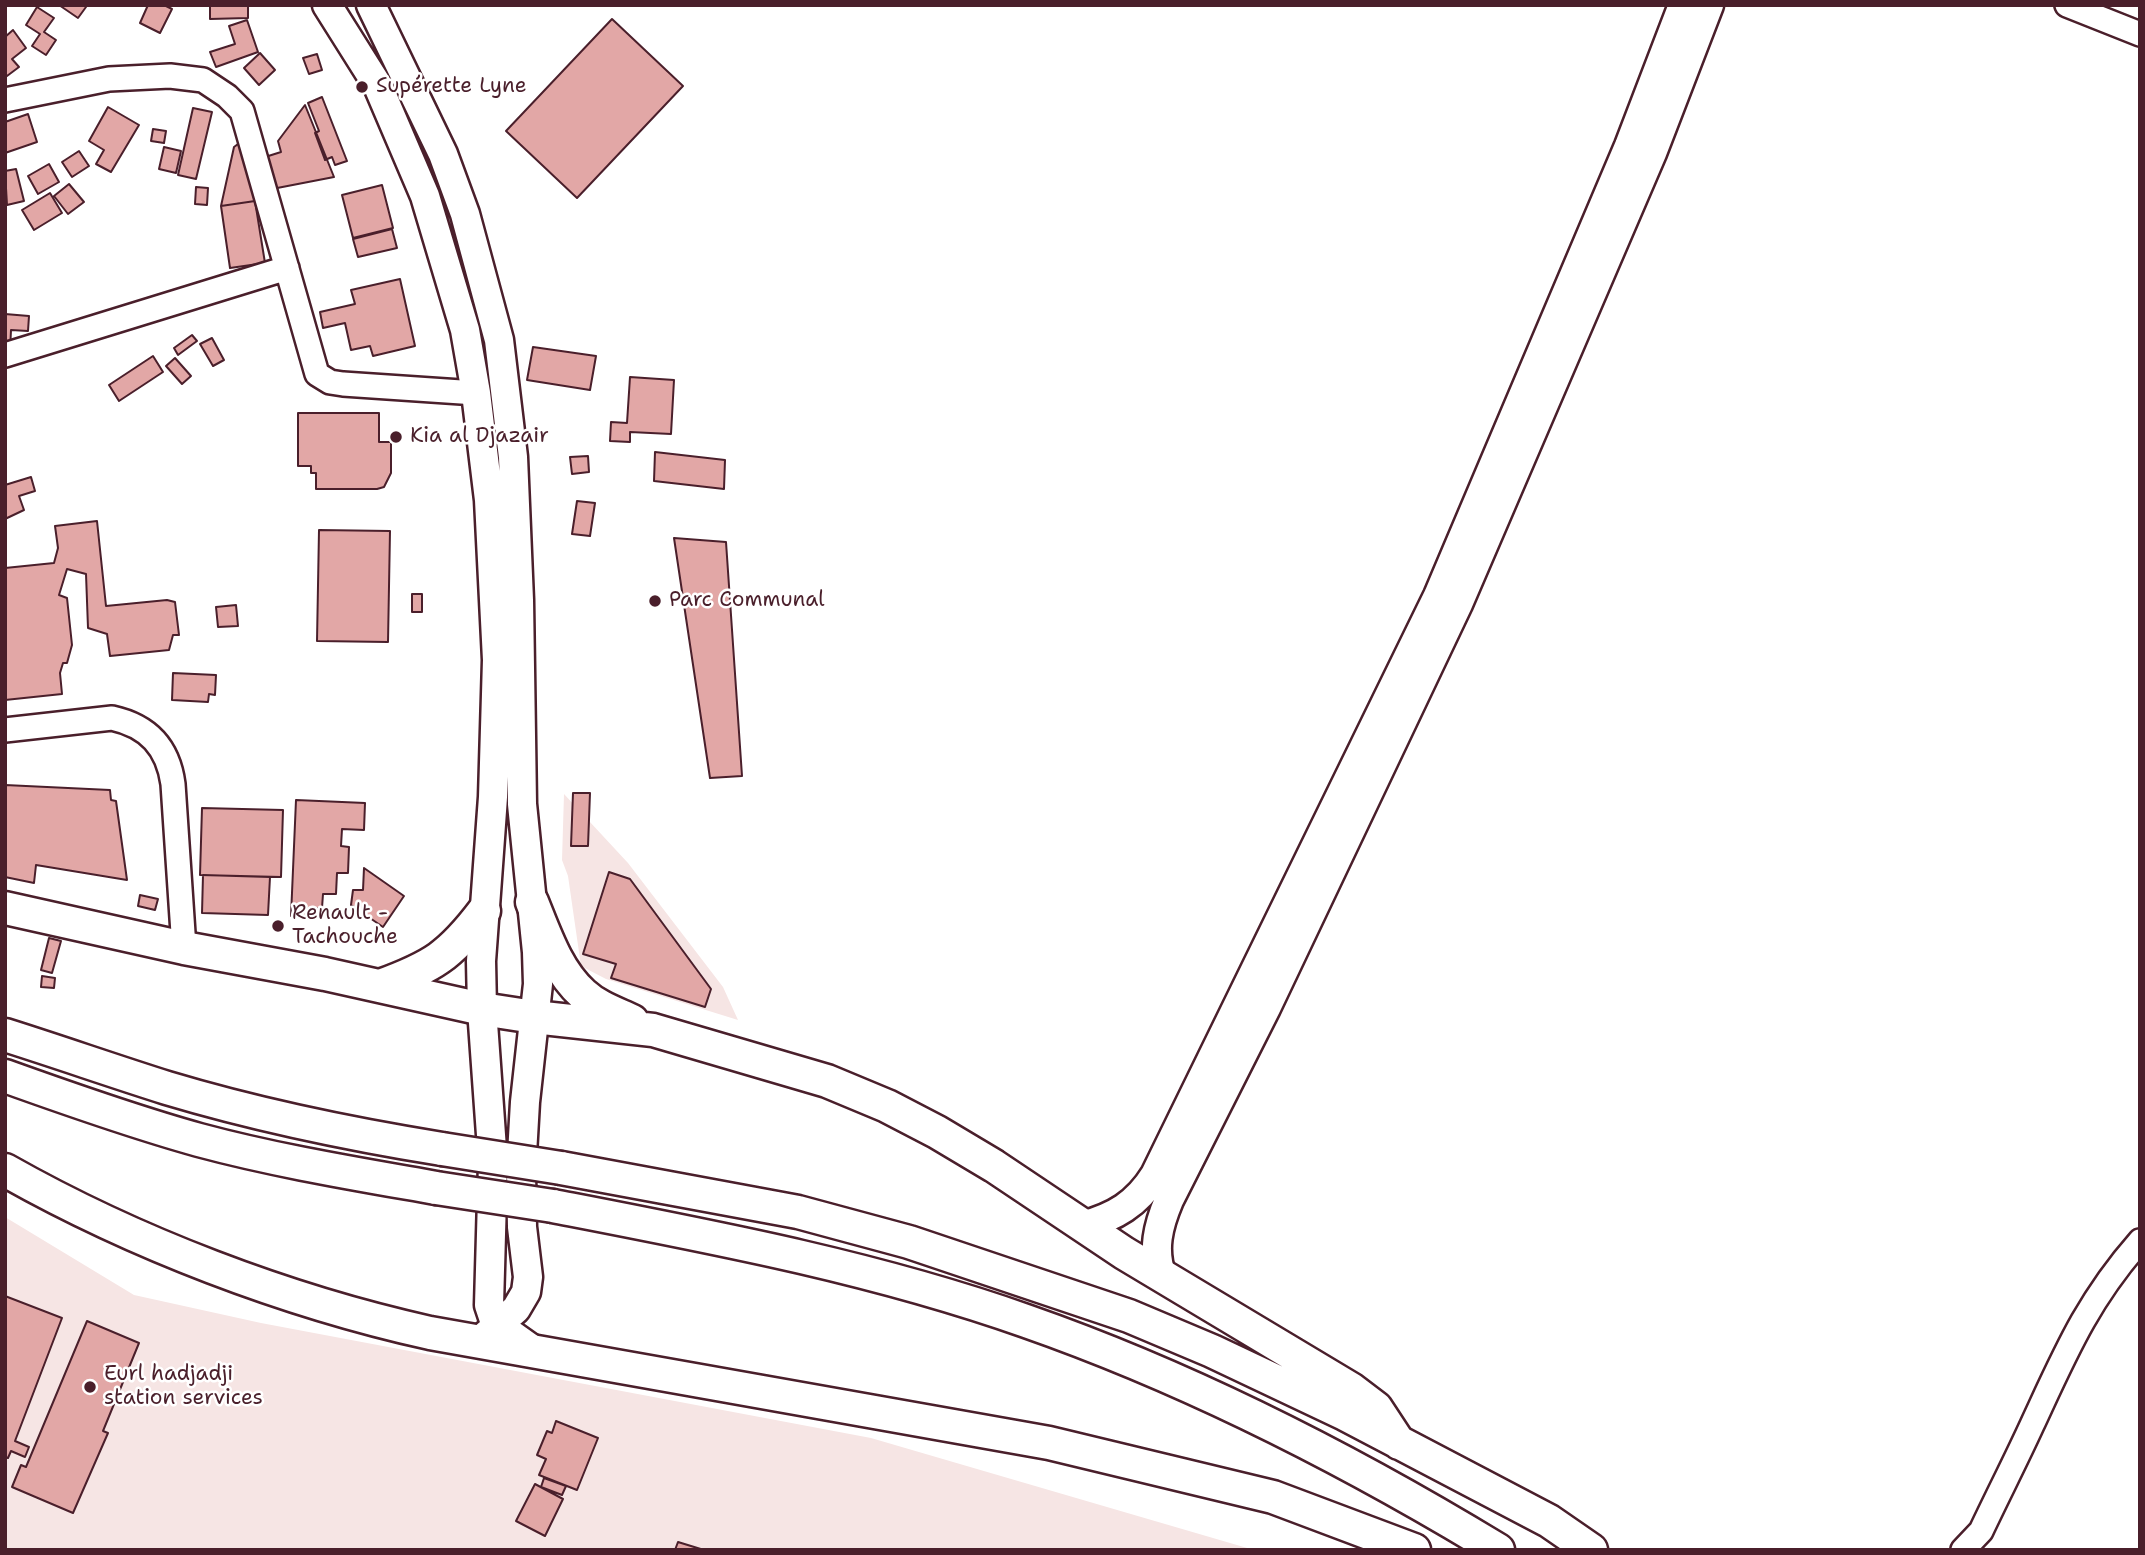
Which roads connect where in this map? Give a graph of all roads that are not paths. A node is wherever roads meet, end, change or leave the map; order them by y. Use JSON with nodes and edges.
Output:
{"nodes":[{"id":1,"x":327,"y":5,"type":"edge"},
{"id":2,"x":371,"y":5,"type":"edge"},
{"id":3,"x":377,"y":5,"type":"edge"},
{"id":4,"x":1683,"y":5,"type":"edge"},
{"id":5,"x":1709,"y":5,"type":"edge"},
{"id":6,"x":2067,"y":5,"type":"edge"},
{"id":7,"x":385,"y":33,"type":"junction"},
{"id":8,"x":2140,"y":34,"type":"edge"},
{"id":9,"x":5,"y":100,"type":"edge"},
{"id":10,"x":287,"y":268,"type":"junction"},
{"id":11,"x":5,"y":355,"type":"edge"},
{"id":12,"x":476,"y":393,"type":"junction"},
{"id":13,"x":1484,"y":518,"type":"junction"},
{"id":14,"x":5,"y":730,"type":"edge"},
{"id":15,"x":532,"y":902,"type":"junction"},
{"id":16,"x":5,"y":908,"type":"edge"},
{"id":17,"x":484,"y":911,"type":"junction"},
{"id":18,"x":184,"y":948,"type":"junction"},
{"id":19,"x":380,"y":986,"type":"junction"},
{"id":20,"x":482,"y":1009,"type":"junction"},
{"id":21,"x":534,"y":1017,"type":"junction"},
{"id":22,"x":653,"y":1030,"type":"junction"},
{"id":23,"x":5,"y":1035,"type":"edge"},
{"id":24,"x":5,"y":1076,"type":"edge"},
{"id":25,"x":5,"y":1170,"type":"edge"},
{"id":26,"x":1082,"y":1226,"type":"junction"},
{"id":27,"x":2140,"y":1241,"type":"edge"},
{"id":28,"x":1162,"y":1277,"type":"junction"},
{"id":29,"x":489,"y":1334,"type":"junction"},
{"id":30,"x":1399,"y":1443,"type":"junction"},
{"id":31,"x":1413,"y":1550,"type":"edge"},
{"id":32,"x":1498,"y":1550,"type":"edge"},
{"id":33,"x":1591,"y":1550,"type":"edge"},
{"id":34,"x":1963,"y":1550,"type":"edge"}],
"edges":[{"from":1,"to":12,"type":"main road"},
{"from":2,"to":7,"type":"main road"},
{"from":3,"to":7,"type":"main road"},
{"from":4,"to":13,"type":"main road"},
{"from":5,"to":13,"type":"main road"},
{"from":6,"to":8,"type":"street"},
{"from":7,"to":15,"type":"main road"},
{"from":9,"to":10,"type":"street"},
{"from":10,"to":11,"type":"street"},
{"from":10,"to":12,"type":"street"},
{"from":12,"to":17,"type":"main road"},
{"from":13,"to":26,"type":"main road"},
{"from":13,"to":28,"type":"main road"},
{"from":14,"to":18,"type":"street"},
{"from":15,"to":21,"type":"main road"},
{"from":15,"to":22,"type":"highway"},
{"from":16,"to":18,"type":"highway"},
{"from":17,"to":19,"type":"highway"},
{"from":17,"to":20,"type":"main road"},
{"from":18,"to":19,"type":"highway"},
{"from":19,"to":20,"type":"highway"},
{"from":20,"to":21,"type":"highway"},
{"from":20,"to":29,"type":"main road"},
{"from":21,"to":22,"type":"highway"},
{"from":21,"to":29,"type":"main road"},
{"from":22,"to":26,"type":"highway"},
{"from":23,"to":30,"type":"highway","bridge":true},
{"from":24,"to":32,"type":"highway","bridge":true},
{"from":25,"to":29,"type":"highway"},
{"from":26,"to":28,"type":"highway"},
{"from":27,"to":34,"type":"street"},
{"from":28,"to":30,"type":"highway"},
{"from":29,"to":31,"type":"highway"},
{"from":30,"to":33,"type":"highway"}]}
